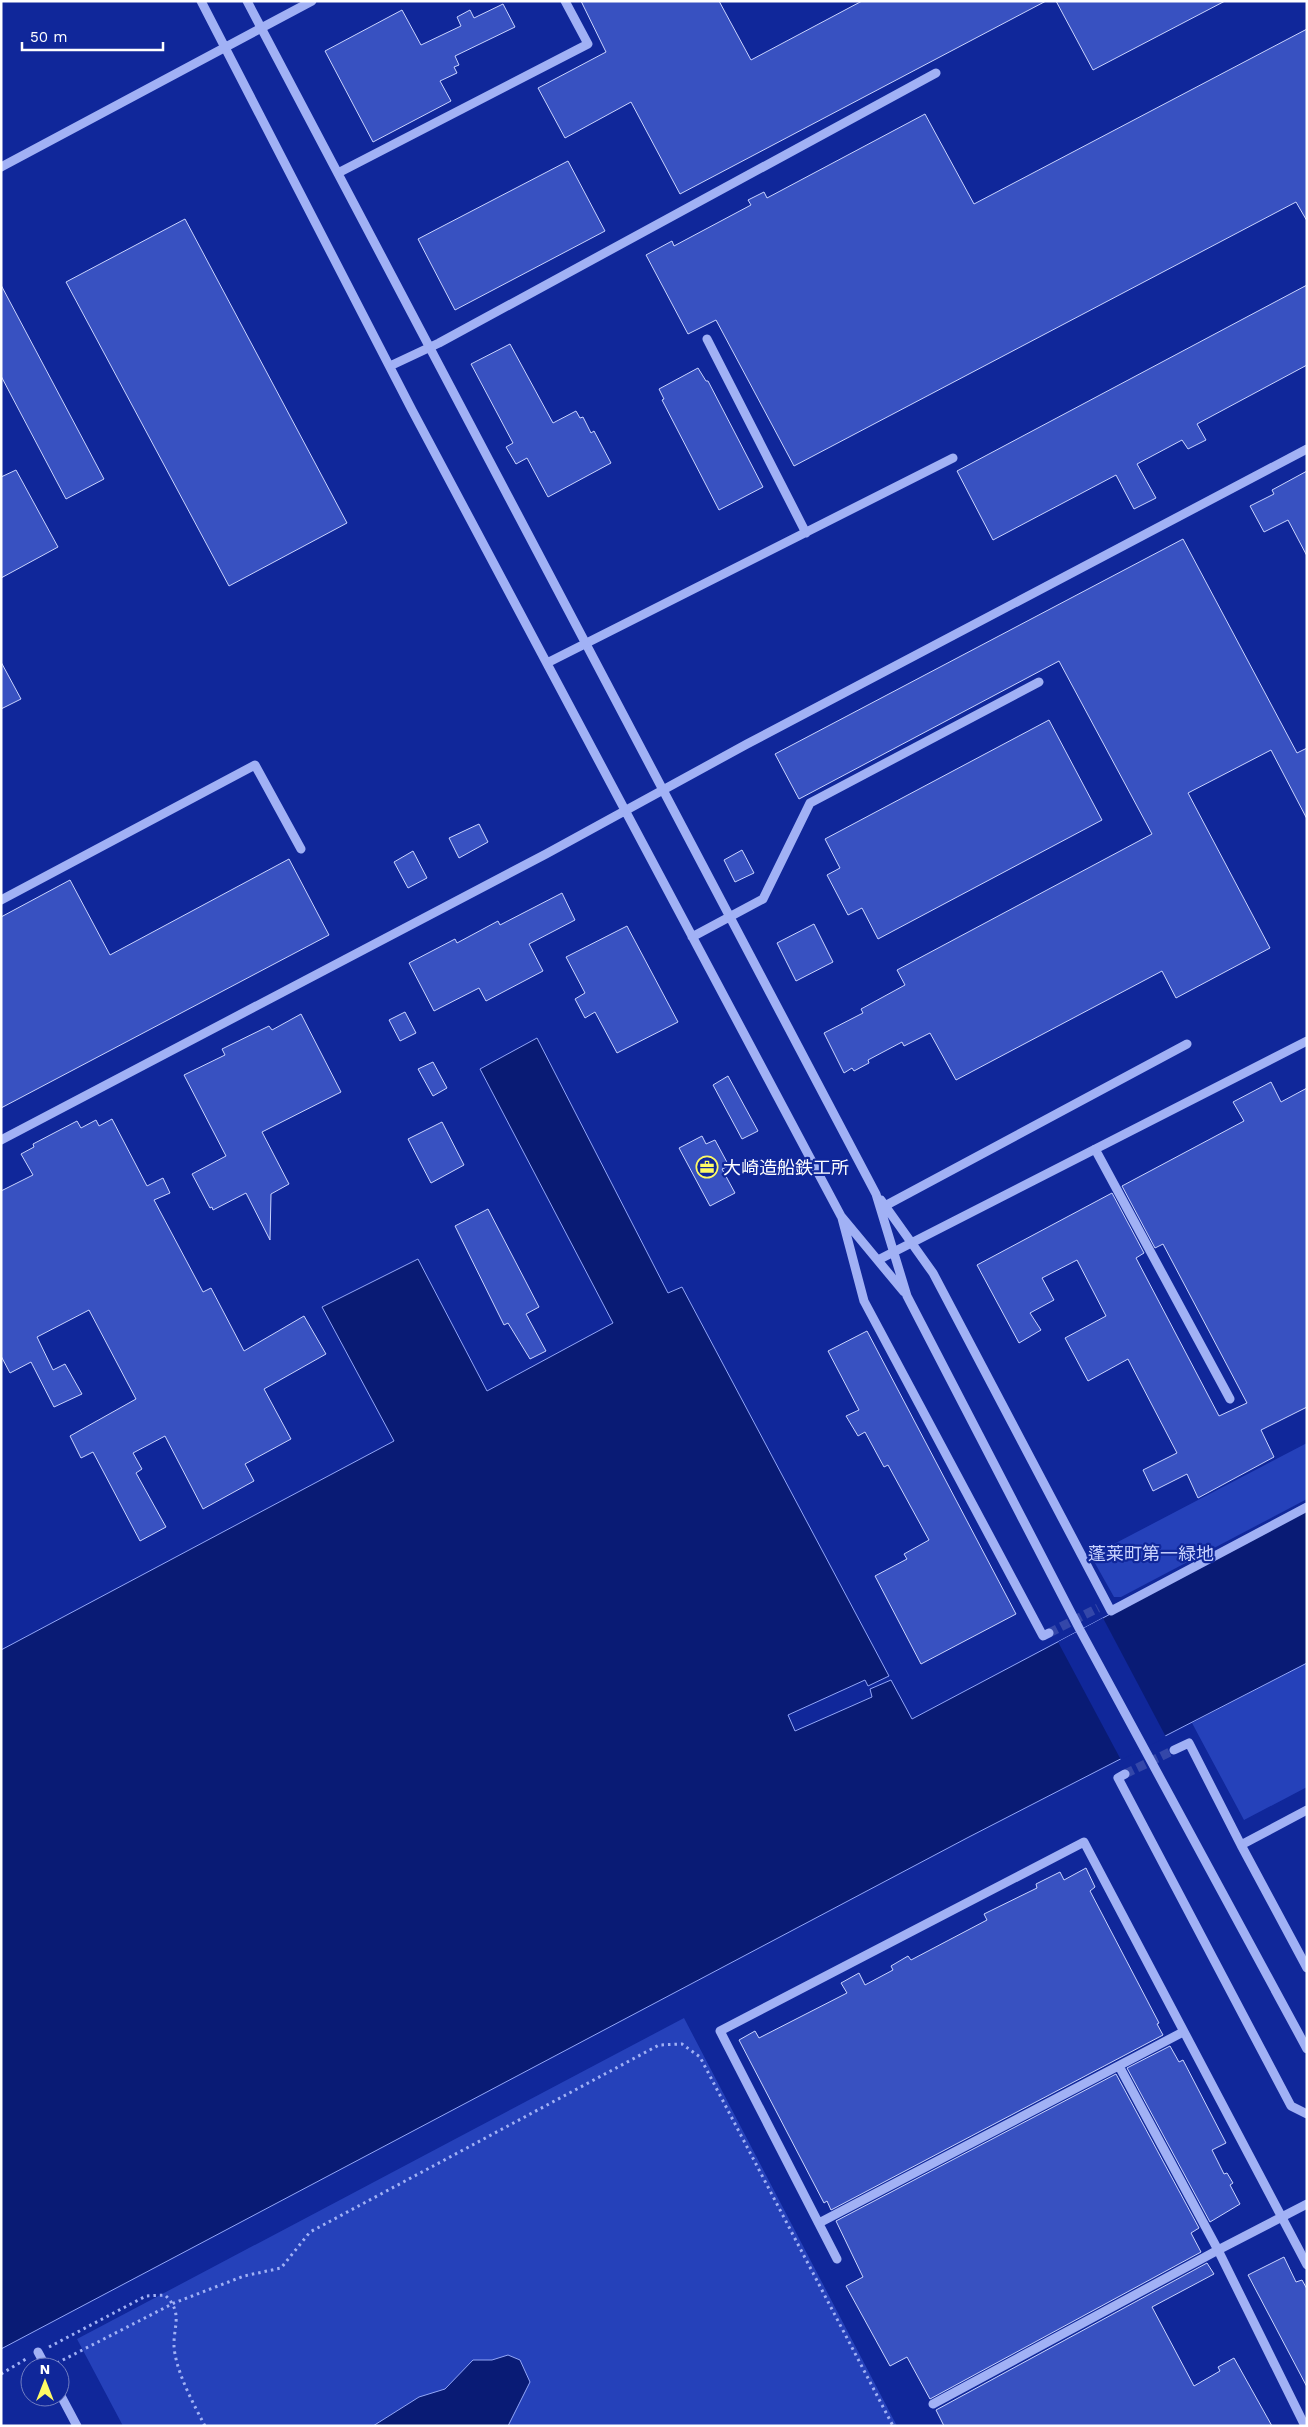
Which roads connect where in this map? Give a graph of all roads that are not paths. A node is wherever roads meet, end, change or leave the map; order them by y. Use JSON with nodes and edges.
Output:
{"nodes":[{"id":1,"x":201,"y":1,"type":"edge"},
{"id":2,"x":247,"y":1,"type":"edge"},
{"id":3,"x":312,"y":1,"type":"edge"},
{"id":4,"x":565,"y":1,"type":"edge"},
{"id":5,"x":262,"y":29,"type":"junction"},
{"id":6,"x":226,"y":47,"type":"junction"},
{"id":7,"x":936,"y":73,"type":"dead end"},
{"id":8,"x":1,"y":167,"type":"edge"},
{"id":9,"x":338,"y":173,"type":"junction"},
{"id":10,"x":707,"y":339,"type":"dead end"},
{"id":11,"x":430,"y":347,"type":"junction"},
{"id":12,"x":390,"y":366,"type":"junction"},
{"id":13,"x":1307,"y":449,"type":"edge"},
{"id":14,"x":953,"y":458,"type":"dead end"},
{"id":15,"x":806,"y":533,"type":"junction"},
{"id":16,"x":586,"y":644,"type":"junction"},
{"id":17,"x":547,"y":663,"type":"junction"},
{"id":18,"x":1039,"y":682,"type":"dead end"},
{"id":19,"x":664,"y":790,"type":"junction"},
{"id":20,"x":625,"y":811,"type":"junction"},
{"id":21,"x":301,"y":849,"type":"dead end"},
{"id":22,"x":1,"y":900,"type":"edge"},
{"id":23,"x":731,"y":917,"type":"junction"},
{"id":24,"x":692,"y":937,"type":"junction"},
{"id":25,"x":1307,"y":1040,"type":"edge"},
{"id":26,"x":1187,"y":1044,"type":"dead end"},
{"id":27,"x":1,"y":1140,"type":"edge"},
{"id":28,"x":1095,"y":1149,"type":"junction"},
{"id":29,"x":883,"y":1207,"type":"junction"},
{"id":30,"x":841,"y":1216,"type":"junction"},
{"id":31,"x":912,"y":1243,"type":"junction"},
{"id":32,"x":894,"y":1252,"type":"junction"},
{"id":33,"x":878,"y":1260,"type":"junction"},
{"id":34,"x":907,"y":1296,"type":"junction"},
{"id":35,"x":1230,"y":1399,"type":"dead end"},
{"id":36,"x":1307,"y":1506,"type":"edge"},
{"id":37,"x":1107,"y":1603,"type":"junction"},
{"id":38,"x":1098,"y":1608,"type":"tunnel mouth"},
{"id":39,"x":1049,"y":1633,"type":"dead end"},
{"id":40,"x":1174,"y":1750,"type":"tunnel mouth"},
{"id":41,"x":1126,"y":1774,"type":"dead end"},
{"id":42,"x":1307,"y":1810,"type":"edge"},
{"id":43,"x":1241,"y":1845,"type":"junction"},
{"id":44,"x":1307,"y":1968,"type":"edge"},
{"id":45,"x":1184,"y":2032,"type":"junction"},
{"id":46,"x":1307,"y":2049,"type":"edge"},
{"id":47,"x":1119,"y":2066,"type":"junction"},
{"id":48,"x":1307,"y":2114,"type":"edge"},
{"id":49,"x":1307,"y":2204,"type":"edge"},
{"id":50,"x":1281,"y":2217,"type":"junction"},
{"id":51,"x":819,"y":2223,"type":"junction"},
{"id":52,"x":1218,"y":2250,"type":"junction"},
{"id":53,"x":837,"y":2259,"type":"dead end"},
{"id":54,"x":1307,"y":2265,"type":"edge"},
{"id":55,"x":38,"y":2352,"type":"road end"},
{"id":56,"x":41,"y":2357,"type":"edge"},
{"id":57,"x":933,"y":2404,"type":"dead end"},
{"id":58,"x":67,"y":2407,"type":"edge"},
{"id":59,"x":77,"y":2426,"type":"edge"},
{"id":60,"x":1305,"y":2426,"type":"edge"}],
"edges":[{"from":1,"to":6,"type":"street"},
{"from":2,"to":5,"type":"street"},
{"from":3,"to":5,"type":"street"},
{"from":4,"to":9,"type":"street"},
{"from":5,"to":6,"type":"street"},
{"from":5,"to":9,"type":"street"},
{"from":6,"to":8,"type":"street"},
{"from":6,"to":12,"type":"street"},
{"from":7,"to":11,"type":"street"},
{"from":9,"to":11,"type":"street"},
{"from":10,"to":15,"type":"street"},
{"from":11,"to":12,"type":"street"},
{"from":11,"to":16,"type":"street"},
{"from":12,"to":17,"type":"street"},
{"from":13,"to":19,"type":"street"},
{"from":14,"to":15,"type":"street"},
{"from":15,"to":16,"type":"street"},
{"from":16,"to":17,"type":"street"},
{"from":16,"to":19,"type":"street"},
{"from":17,"to":20,"type":"street"},
{"from":18,"to":23,"type":"street"},
{"from":19,"to":20,"type":"street"},
{"from":19,"to":23,"type":"street"},
{"from":20,"to":24,"type":"street"},
{"from":20,"to":27,"type":"street"},
{"from":21,"to":22,"type":"street"},
{"from":23,"to":24,"type":"street"},
{"from":23,"to":29,"type":"street"},
{"from":24,"to":30,"type":"street"},
{"from":25,"to":28,"type":"street"},
{"from":26,"to":29,"type":"street"},
{"from":28,"to":31,"type":"street"},
{"from":28,"to":35,"type":"street"},
{"from":29,"to":31,"type":"street"},
{"from":29,"to":32,"type":"street"},
{"from":30,"to":33,"type":"street"},
{"from":30,"to":39,"type":"street"},
{"from":31,"to":32,"type":"street"},
{"from":31,"to":37,"type":"street"},
{"from":32,"to":33,"type":"street"},
{"from":32,"to":34,"type":"street"},
{"from":33,"to":34,"type":"street"},
{"from":34,"to":46,"type":"street"},
{"from":36,"to":37,"type":"street"},
{"from":37,"to":38,"type":"street"},
{"from":40,"to":43,"type":"street"},
{"from":41,"to":48,"type":"street"},
{"from":42,"to":43,"type":"street"},
{"from":43,"to":44,"type":"street"},
{"from":45,"to":47,"type":"street"},
{"from":45,"to":50,"type":"street"},
{"from":45,"to":51,"type":"street"},
{"from":47,"to":51,"type":"street"},
{"from":47,"to":52,"type":"street"},
{"from":49,"to":50,"type":"street"},
{"from":50,"to":52,"type":"street"},
{"from":50,"to":54,"type":"street"},
{"from":51,"to":53,"type":"street"},
{"from":52,"to":57,"type":"street"},
{"from":52,"to":60,"type":"street"},
{"from":55,"to":56,"type":"street"},
{"from":58,"to":59,"type":"street"}]}
